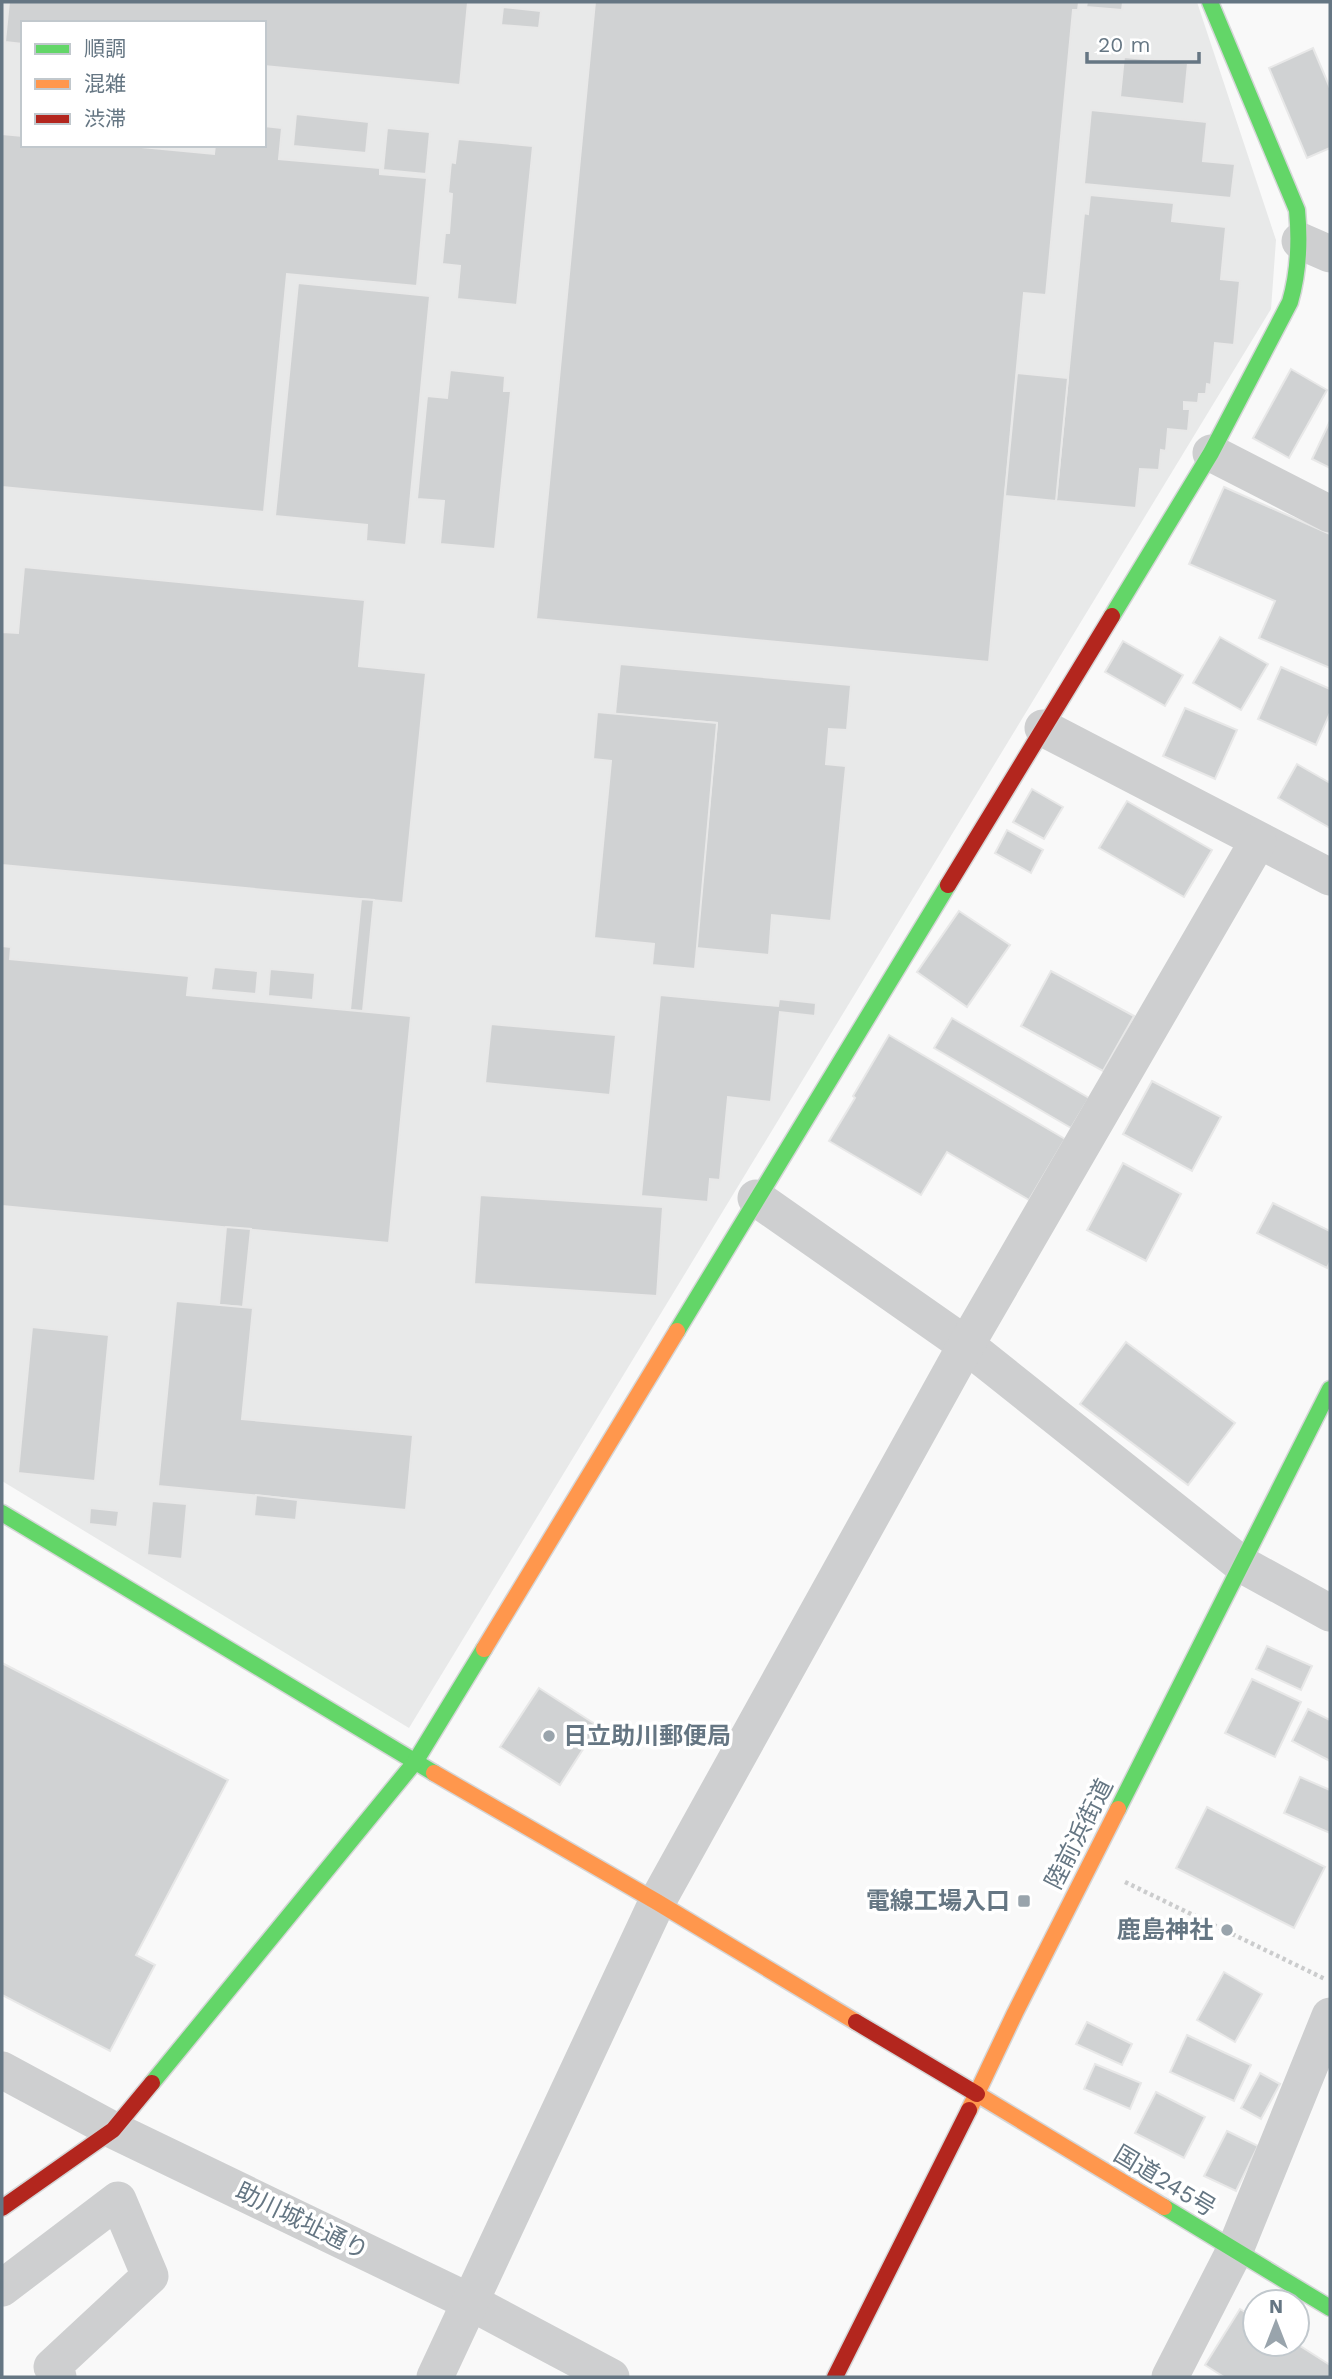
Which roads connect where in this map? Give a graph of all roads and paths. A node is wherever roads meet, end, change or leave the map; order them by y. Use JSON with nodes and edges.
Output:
{"nodes":[{"id":1,"x":1210,"y":2,"type":"edge"},
{"id":2,"x":1315,"y":248,"type":"edge"},
{"id":3,"x":1211,"y":453,"type":"junction"},
{"id":4,"x":1330,"y":514,"type":"edge"},
{"id":5,"x":1043,"y":728,"type":"junction"},
{"id":6,"x":1258,"y":841,"type":"junction"},
{"id":7,"x":1330,"y":877,"type":"edge"},
{"id":8,"x":756,"y":1198,"type":"junction"},
{"id":9,"x":966,"y":1345,"type":"junction"},
{"id":10,"x":1330,"y":1389,"type":"edge"},
{"id":11,"x":2,"y":1513,"type":"edge"},
{"id":12,"x":1241,"y":1564,"type":"junction"},
{"id":13,"x":1330,"y":1613,"type":"edge"},
{"id":14,"x":415,"y":1762,"type":"junction"},
{"id":15,"x":1089,"y":1865,"type":"junction"},
{"id":16,"x":657,"y":1902,"type":"junction"},
{"id":17,"x":1330,"y":1981,"type":"edge"},
{"id":18,"x":1330,"y":2016,"type":"edge"},
{"id":19,"x":2,"y":2070,"type":"edge"},
{"id":20,"x":977,"y":2094,"type":"junction"},
{"id":21,"x":113,"y":2130,"type":"junction"},
{"id":22,"x":2,"y":2208,"type":"edge"},
{"id":23,"x":1235,"y":2250,"type":"junction"},
{"id":24,"x":2,"y":2288,"type":"edge"},
{"id":25,"x":470,"y":2302,"type":"junction"},
{"id":26,"x":1330,"y":2308,"type":"edge"},
{"id":27,"x":58,"y":2377,"type":"edge"},
{"id":28,"x":435,"y":2377,"type":"edge"},
{"id":29,"x":611,"y":2377,"type":"edge"},
{"id":30,"x":835,"y":2377,"type":"edge"},
{"id":31,"x":1170,"y":2377,"type":"edge"}],
"edges":[{"from":1,"to":2,"type":"main road"},
{"from":2,"to":3,"type":"main road"},
{"from":3,"to":4,"type":"street"},
{"from":3,"to":5,"type":"main road"},
{"from":5,"to":6,"type":"street"},
{"from":5,"to":8,"type":"main road"},
{"from":6,"to":7,"type":"street"},
{"from":6,"to":9,"type":"street"},
{"from":8,"to":9,"type":"street"},
{"from":8,"to":14,"type":"main road"},
{"from":9,"to":12,"type":"street"},
{"from":9,"to":16,"type":"street"},
{"from":10,"to":12,"type":"main road","name":"陸前浜街道"},
{"from":11,"to":14,"type":"main road","name":"国道245号"},
{"from":12,"to":13,"type":"street"},
{"from":12,"to":15,"type":"main road","name":"陸前浜街道"},
{"from":14,"to":16,"type":"main road","name":"国道245号"},
{"from":14,"to":21,"type":"main road"},
{"from":15,"to":17,"type":"path"},
{"from":15,"to":20,"type":"main road","name":"陸前浜街道"},
{"from":16,"to":20,"type":"main road","name":"国道245号"},
{"from":16,"to":25,"type":"street"},
{"from":18,"to":23,"type":"street"},
{"from":19,"to":21,"type":"street","name":"助川城址通り"},
{"from":20,"to":23,"type":"main road","name":"国道245号"},
{"from":20,"to":30,"type":"main road","name":"陸前浜街道"},
{"from":21,"to":22,"type":"main road"},
{"from":21,"to":25,"type":"street","name":"助川城址通り"},
{"from":23,"to":26,"type":"main road","name":"国道245号"},
{"from":23,"to":31,"type":"street"},
{"from":24,"to":27,"type":"street"},
{"from":25,"to":28,"type":"street"},
{"from":25,"to":29,"type":"street","name":"助川城址通り"}]}
